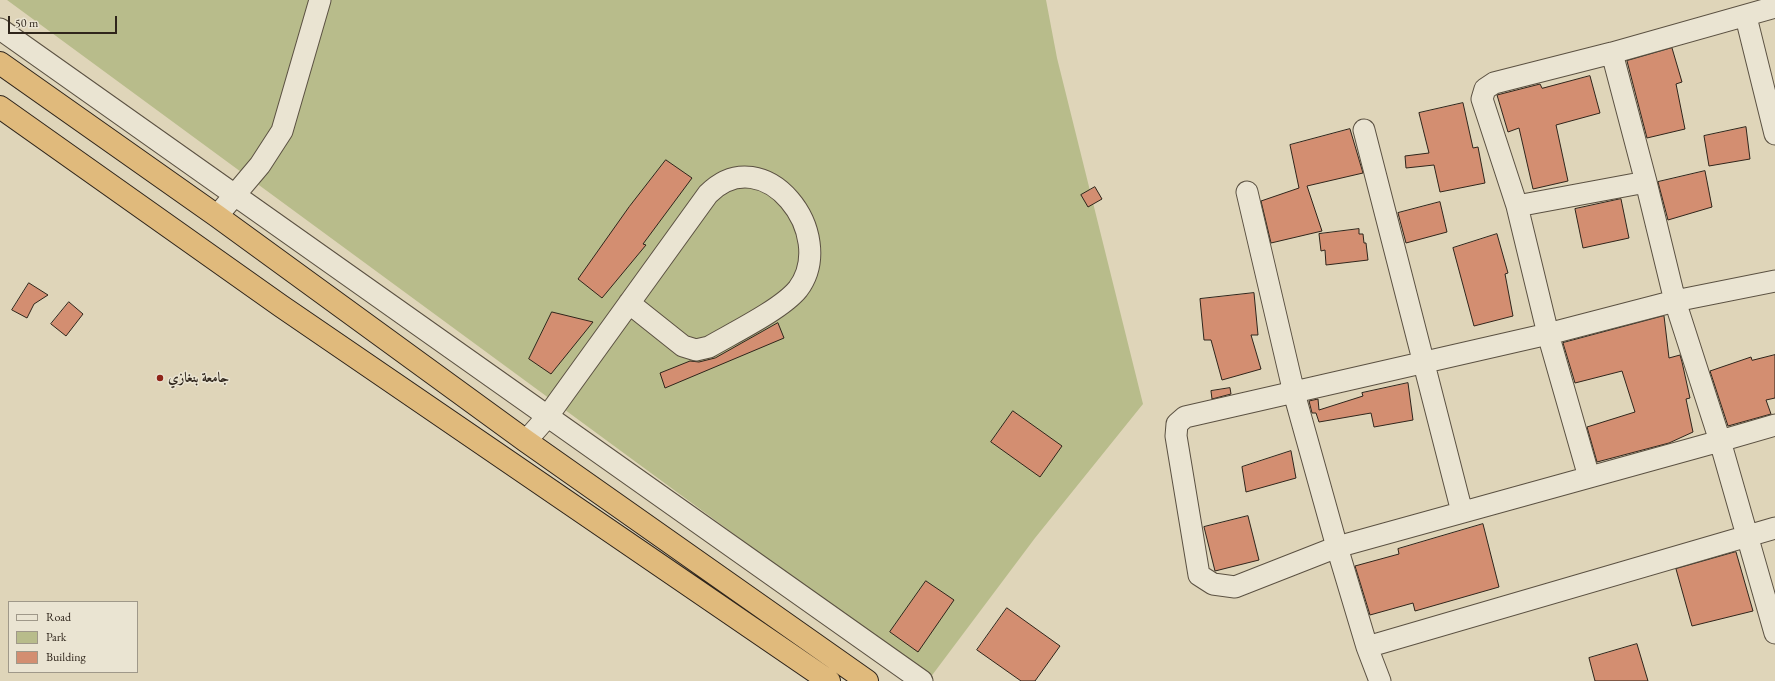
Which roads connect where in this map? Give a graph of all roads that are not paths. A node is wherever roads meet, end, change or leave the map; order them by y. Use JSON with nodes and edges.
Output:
{"nodes":[{"id":1,"x":320,"y":0,"type":"edge"},
{"id":2,"x":1775,"y":7,"type":"edge"},
{"id":3,"x":1746,"y":17,"type":"junction"},
{"id":4,"x":0,"y":29,"type":"edge"},
{"id":5,"x":1612,"y":53,"type":"junction"},
{"id":6,"x":0,"y":63,"type":"edge"},
{"id":7,"x":0,"y":107,"type":"edge"},
{"id":8,"x":1364,"y":130,"type":"dead end"},
{"id":9,"x":1775,"y":134,"type":"edge"},
{"id":10,"x":1646,"y":182,"type":"junction"},
{"id":11,"x":1247,"y":192,"type":"dead end"},
{"id":12,"x":234,"y":196,"type":"junction"},
{"id":13,"x":1517,"y":206,"type":"junction"},
{"id":14,"x":217,"y":216,"type":"junction"},
{"id":15,"x":1775,"y":281,"type":"edge"},
{"id":16,"x":1675,"y":301,"type":"junction"},
{"id":17,"x":629,"y":303,"type":"junction"},
{"id":18,"x":1548,"y":334,"type":"junction"},
{"id":19,"x":1423,"y":362,"type":"junction"},
{"id":20,"x":1294,"y":393,"type":"junction"},
{"id":21,"x":547,"y":417,"type":"junction"},
{"id":22,"x":1775,"y":426,"type":"edge"},
{"id":23,"x":526,"y":441,"type":"junction"},
{"id":24,"x":1720,"y":441,"type":"junction"},
{"id":25,"x":1589,"y":477,"type":"junction"},
{"id":26,"x":1462,"y":512,"type":"junction"},
{"id":27,"x":1775,"y":528,"type":"edge"},
{"id":28,"x":1748,"y":536,"type":"junction"},
{"id":29,"x":1337,"y":547,"type":"junction"},
{"id":30,"x":1775,"y":633,"type":"edge"},
{"id":31,"x":1367,"y":647,"type":"junction"},
{"id":32,"x":828,"y":681,"type":"edge"},
{"id":33,"x":867,"y":681,"type":"edge"},
{"id":34,"x":922,"y":681,"type":"edge"},
{"id":35,"x":1380,"y":681,"type":"edge"}],
"edges":[{"from":1,"to":12,"type":"street"},
{"from":2,"to":3,"type":"street"},
{"from":3,"to":5,"type":"street"},
{"from":3,"to":9,"type":"street"},
{"from":4,"to":12,"type":"street"},
{"from":5,"to":10,"type":"street"},
{"from":5,"to":13,"type":"street"},
{"from":6,"to":14,"type":"highway"},
{"from":7,"to":32,"type":"highway"},
{"from":8,"to":19,"type":"street"},
{"from":10,"to":13,"type":"street"},
{"from":10,"to":16,"type":"street"},
{"from":11,"to":20,"type":"street"},
{"from":12,"to":14,"type":"street"},
{"from":12,"to":21,"type":"street"},
{"from":13,"to":18,"type":"street"},
{"from":14,"to":23,"type":"highway"},
{"from":15,"to":16,"type":"street"},
{"from":16,"to":18,"type":"street"},
{"from":16,"to":24,"type":"street"},
{"from":17,"to":17,"type":"street"},
{"from":17,"to":21,"type":"street"},
{"from":18,"to":19,"type":"street"},
{"from":18,"to":25,"type":"street"},
{"from":19,"to":20,"type":"street"},
{"from":19,"to":26,"type":"street"},
{"from":20,"to":29,"type":"street"},
{"from":20,"to":29,"type":"street"},
{"from":21,"to":23,"type":"street"},
{"from":21,"to":34,"type":"street"},
{"from":22,"to":24,"type":"street"},
{"from":23,"to":33,"type":"highway"},
{"from":24,"to":25,"type":"street"},
{"from":24,"to":28,"type":"street"},
{"from":25,"to":26,"type":"street"},
{"from":26,"to":29,"type":"street"},
{"from":27,"to":28,"type":"street"},
{"from":28,"to":30,"type":"street"},
{"from":28,"to":31,"type":"street"},
{"from":29,"to":31,"type":"street"},
{"from":31,"to":35,"type":"street"}]}
